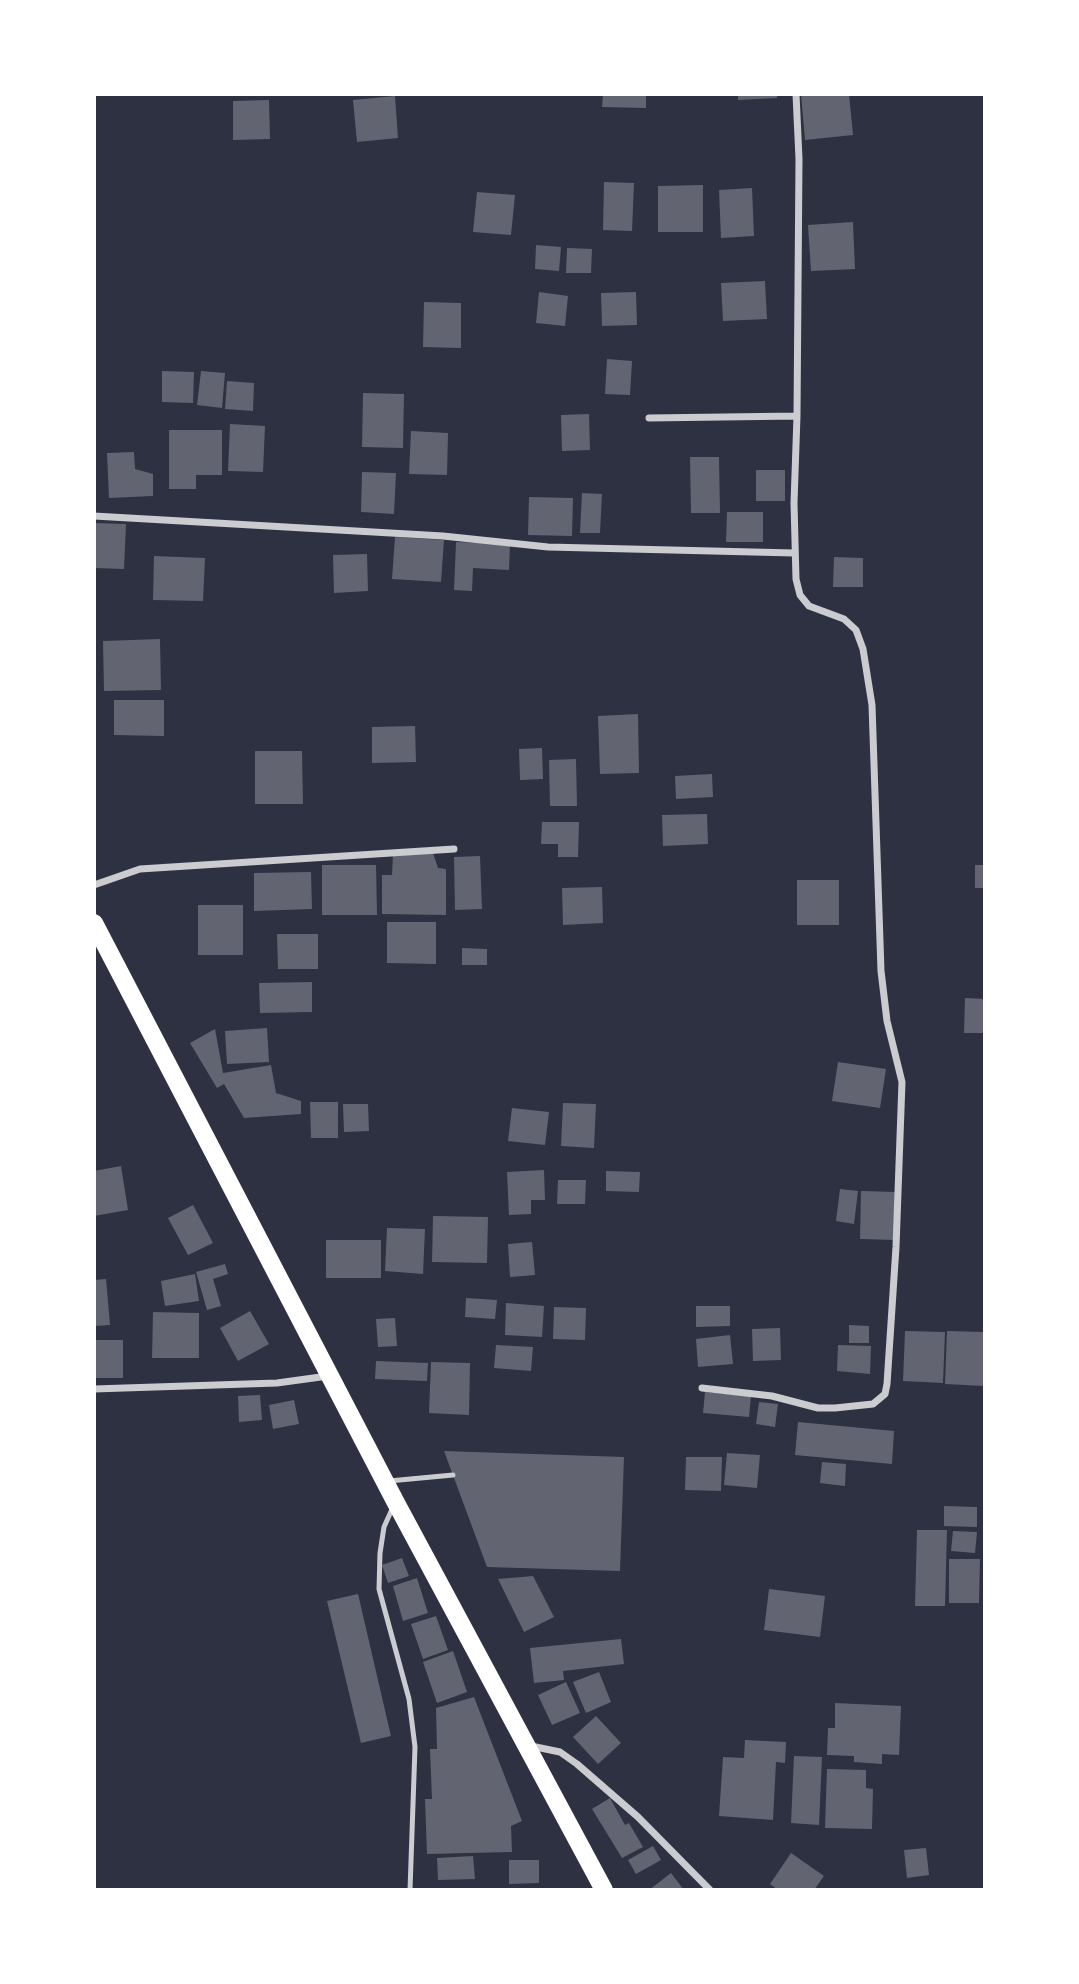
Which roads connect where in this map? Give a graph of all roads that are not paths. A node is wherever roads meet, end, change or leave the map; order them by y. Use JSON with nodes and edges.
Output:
{"nodes":[{"id":1,"x":796,"y":94,"type":"edge"},
{"id":2,"x":797,"y":416,"type":"junction"},
{"id":3,"x":649,"y":418,"type":"dead end"},
{"id":4,"x":94,"y":516,"type":"edge"},
{"id":5,"x":794,"y":553,"type":"junction"},
{"id":6,"x":454,"y":849,"type":"dead end"},
{"id":7,"x":94,"y":885,"type":"edge"},
{"id":8,"x":94,"y":923,"type":"edge"},
{"id":9,"x":331,"y":1376,"type":"junction"},
{"id":10,"x":702,"y":1388,"type":"dead end"},
{"id":11,"x":94,"y":1389,"type":"edge"},
{"id":12,"x":453,"y":1475,"type":"dead end"},
{"id":13,"x":386,"y":1481,"type":"junction"},
{"id":14,"x":395,"y":1501,"type":"junction"},
{"id":15,"x":527,"y":1746,"type":"junction"},
{"id":16,"x":410,"y":1889,"type":"edge"},
{"id":17,"x":604,"y":1889,"type":"edge"},
{"id":18,"x":710,"y":1889,"type":"edge"}],
"edges":[{"from":1,"to":2,"type":"street"},
{"from":2,"to":3,"type":"street"},
{"from":2,"to":5,"type":"street"},
{"from":4,"to":5,"type":"street"},
{"from":5,"to":10,"type":"street"},
{"from":6,"to":7,"type":"street"},
{"from":8,"to":9,"type":"highway"},
{"from":9,"to":11,"type":"street"},
{"from":9,"to":13,"type":"highway"},
{"from":12,"to":13,"type":"lane"},
{"from":13,"to":14,"type":"highway"},
{"from":14,"to":15,"type":"highway"},
{"from":14,"to":16,"type":"lane"},
{"from":15,"to":17,"type":"highway"},
{"from":15,"to":18,"type":"street"}]}
